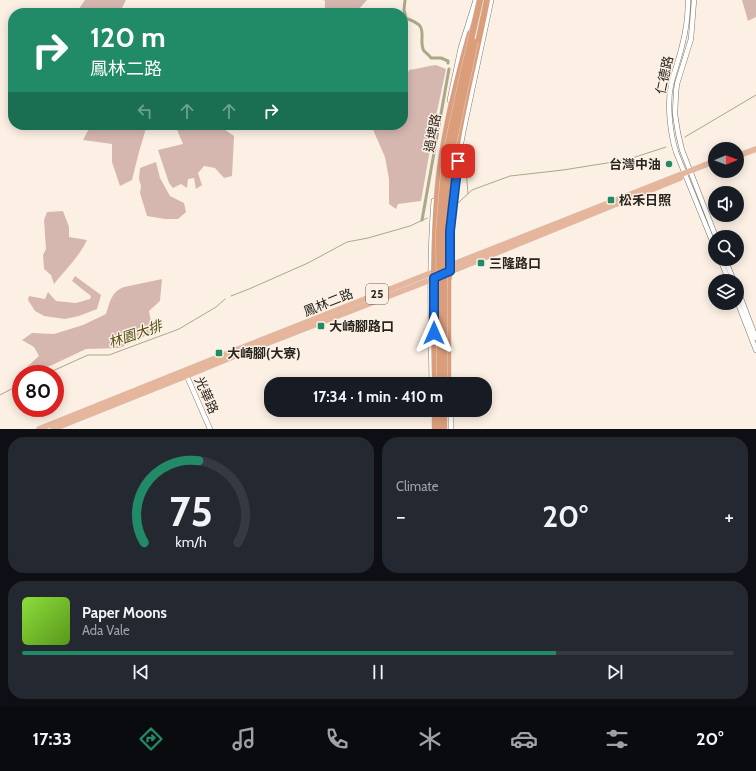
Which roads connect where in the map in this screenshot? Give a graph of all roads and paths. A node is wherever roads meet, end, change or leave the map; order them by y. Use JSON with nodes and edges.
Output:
{"nodes":[{"id":1,"x":484,"y":0,"type":"edge"},
{"id":2,"x":487,"y":0,"type":"edge"},
{"id":3,"x":491,"y":0,"type":"edge"},
{"id":4,"x":688,"y":0,"type":"edge"},
{"id":5,"x":694,"y":0,"type":"edge"},
{"id":6,"x":478,"y":2,"type":"edge"},
{"id":7,"x":756,"y":145,"type":"edge"},
{"id":8,"x":744,"y":149,"type":"edge"},
{"id":9,"x":756,"y":149,"type":"edge"},
{"id":10,"x":744,"y":153,"type":"edge"},
{"id":11,"x":708,"y":164,"type":"edge"},
{"id":12,"x":708,"y":166,"type":"edge"},
{"id":13,"x":688,"y":173,"type":"junction"},
{"id":14,"x":709,"y":230,"type":"edge"},
{"id":15,"x":713,"y":230,"type":"edge"},
{"id":16,"x":450,"y":231,"type":"junction"},
{"id":17,"x":450,"y":269,"type":"junction"},
{"id":18,"x":432,"y":276,"type":"junction"},
{"id":19,"x":744,"y":306,"type":"edge"},
{"id":20,"x":740,"y":310,"type":"edge"},
{"id":21,"x":756,"y":338,"type":"edge"},
{"id":22,"x":756,"y":350,"type":"edge"},
{"id":23,"x":186,"y":373,"type":"junction"},
{"id":24,"x":433,"y":377,"type":"edge"},
{"id":25,"x":433,"y":377,"type":"edge"},
{"id":26,"x":440,"y":377,"type":"edge"},
{"id":27,"x":444,"y":377,"type":"edge"},
{"id":28,"x":449,"y":377,"type":"edge"},
{"id":29,"x":450,"y":377,"type":"edge"},
{"id":30,"x":434,"y":417,"type":"edge"},
{"id":31,"x":440,"y":417,"type":"edge"},
{"id":32,"x":444,"y":417,"type":"edge"},
{"id":33,"x":450,"y":417,"type":"edge"},
{"id":34,"x":39,"y":429,"type":"edge"},
{"id":35,"x":53,"y":429,"type":"edge"},
{"id":36,"x":210,"y":429,"type":"edge"},
{"id":37,"x":434,"y":429,"type":"edge"},
{"id":38,"x":440,"y":429,"type":"edge"},
{"id":39,"x":444,"y":429,"type":"edge"},
{"id":40,"x":450,"y":429,"type":"edge"}],
"edges":[{"from":1,"to":27,"type":"highway","bridge":true},
{"from":2,"to":16,"type":"highway","bridge":true},
{"from":3,"to":16,"type":"main road"},
{"from":4,"to":13,"type":"street","name":"仁德路"},
{"from":5,"to":13,"type":"street","name":"仁德路"},
{"from":6,"to":18,"type":"highway","bridge":true},
{"from":6,"to":18,"type":"main road","name":"過埤路"},
{"from":6,"to":26,"type":"highway","bridge":true},
{"from":7,"to":8,"type":"main road"},
{"from":9,"to":10,"type":"main road"},
{"from":11,"to":13,"type":"main road","name":"鳳林二路","number":"25"},
{"from":12,"to":13,"type":"main road","name":"鳳林二路","number":"25"},
{"from":13,"to":14,"type":"street"},
{"from":13,"to":15,"type":"street"},
{"from":13,"to":17,"type":"main road","name":"鳳林二路","number":"25"},
{"from":16,"to":17,"type":"main road"},
{"from":17,"to":18,"type":"main road","name":"鳳林二路","number":"25"},
{"from":17,"to":28,"type":"highway"},
{"from":17,"to":29,"type":"main road"},
{"from":18,"to":23,"type":"main road","name":"鳳林二路","number":"25"},
{"from":18,"to":24,"type":"highway"},
{"from":18,"to":25,"type":"main road","name":"過埤路"},
{"from":19,"to":21,"type":"street"},
{"from":20,"to":22,"type":"street"},
{"from":23,"to":34,"type":"main road","name":"鳳林二路","number":"25"},
{"from":23,"to":35,"type":"main road","name":"鳳林二路","number":"25"},
{"from":23,"to":36,"type":"street","name":"光華路"},
{"from":30,"to":37,"type":"highway"},
{"from":31,"to":38,"type":"highway"},
{"from":32,"to":39,"type":"highway"},
{"from":33,"to":40,"type":"highway"}]}
